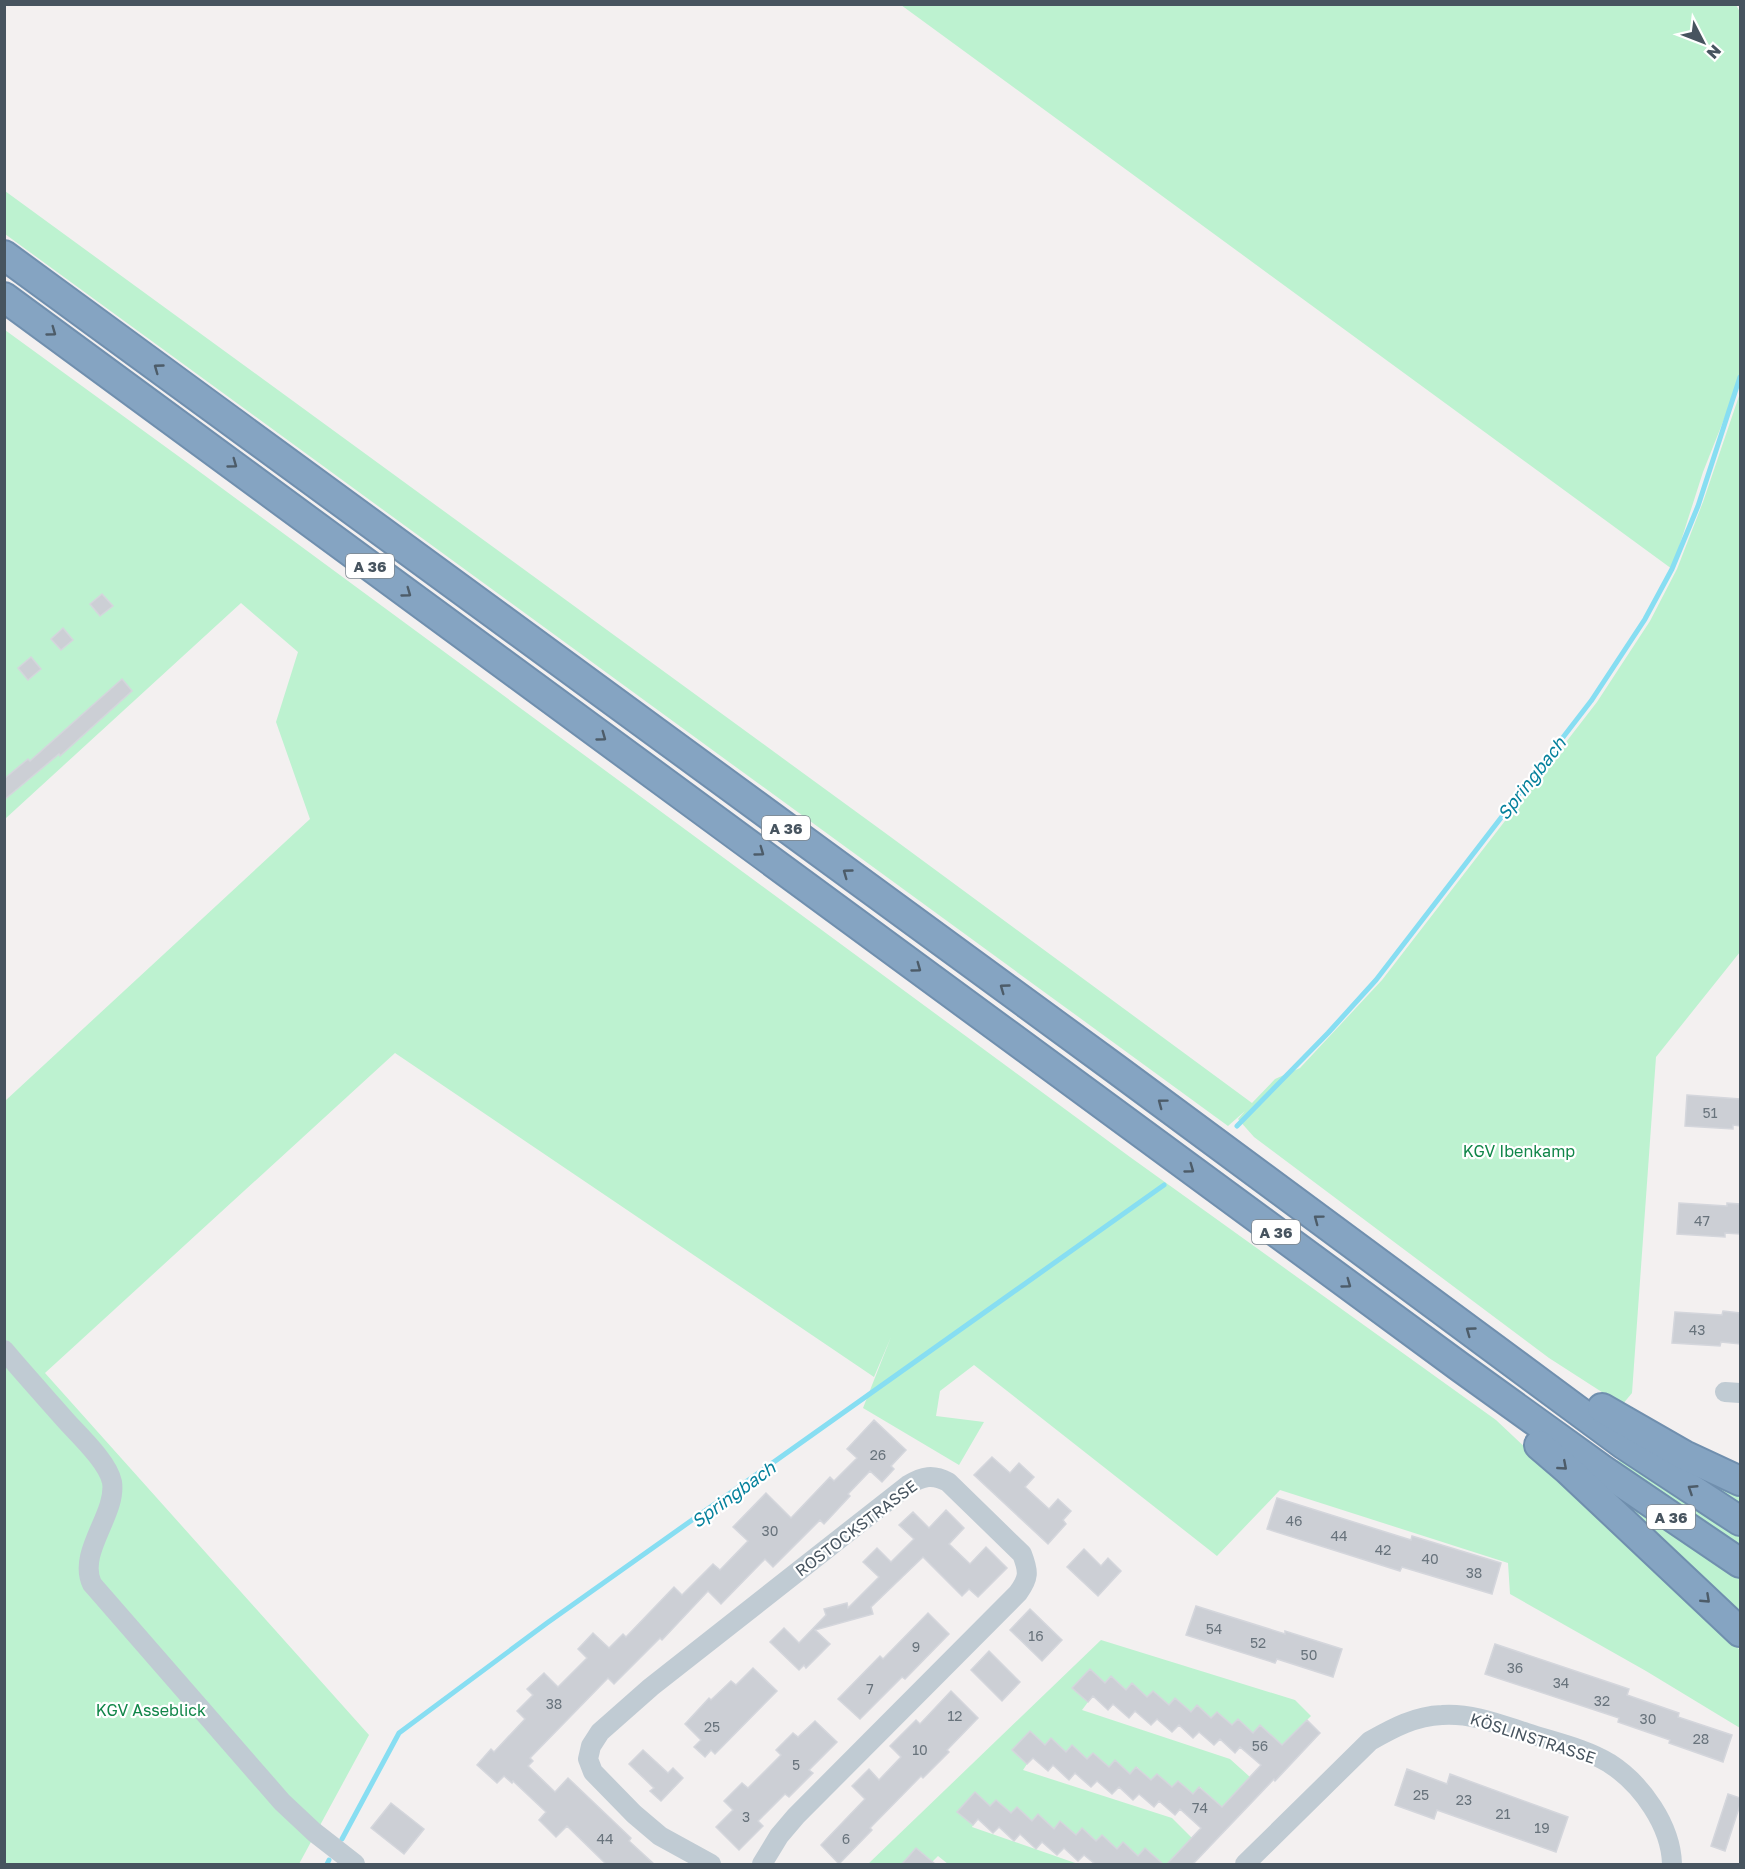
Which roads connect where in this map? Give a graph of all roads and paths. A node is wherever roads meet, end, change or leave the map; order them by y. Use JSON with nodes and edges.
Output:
{"nodes":[{"id":1,"x":4,"y":255,"type":"edge"},
{"id":2,"x":4,"y":297,"type":"edge"},
{"id":3,"x":7,"y":1357,"type":"edge"},
{"id":4,"x":1518,"y":1365,"type":"junction"},
{"id":5,"x":1460,"y":1367,"type":"junction"},
{"id":6,"x":1740,"y":1481,"type":"edge"},
{"id":7,"x":1740,"y":1521,"type":"edge"},
{"id":8,"x":1740,"y":1563,"type":"edge"},
{"id":9,"x":1740,"y":1632,"type":"edge"},
{"id":10,"x":355,"y":1864,"type":"edge"},
{"id":11,"x":711,"y":1864,"type":"edge"},
{"id":12,"x":762,"y":1864,"type":"edge"},
{"id":13,"x":1245,"y":1864,"type":"edge"},
{"id":14,"x":1672,"y":1864,"type":"edge"}],
"edges":[{"from":4,"to":1,"type":"highway","number":"A 36","one_way":true},
{"from":2,"to":5,"type":"highway","number":"A 36","one_way":true},
{"from":3,"to":10,"type":"street"},
{"from":4,"to":6,"type":"highway"},
{"from":7,"to":4,"type":"highway","number":"A 36","one_way":true},
{"from":5,"to":8,"type":"highway","number":"A 36"},
{"from":5,"to":9,"type":"highway","one_way":true},
{"from":11,"to":12,"type":"street","name":"ROSTOCKSTRASSE"},
{"from":13,"to":14,"type":"street","name":"KÖSLINSTRASSE"}]}
